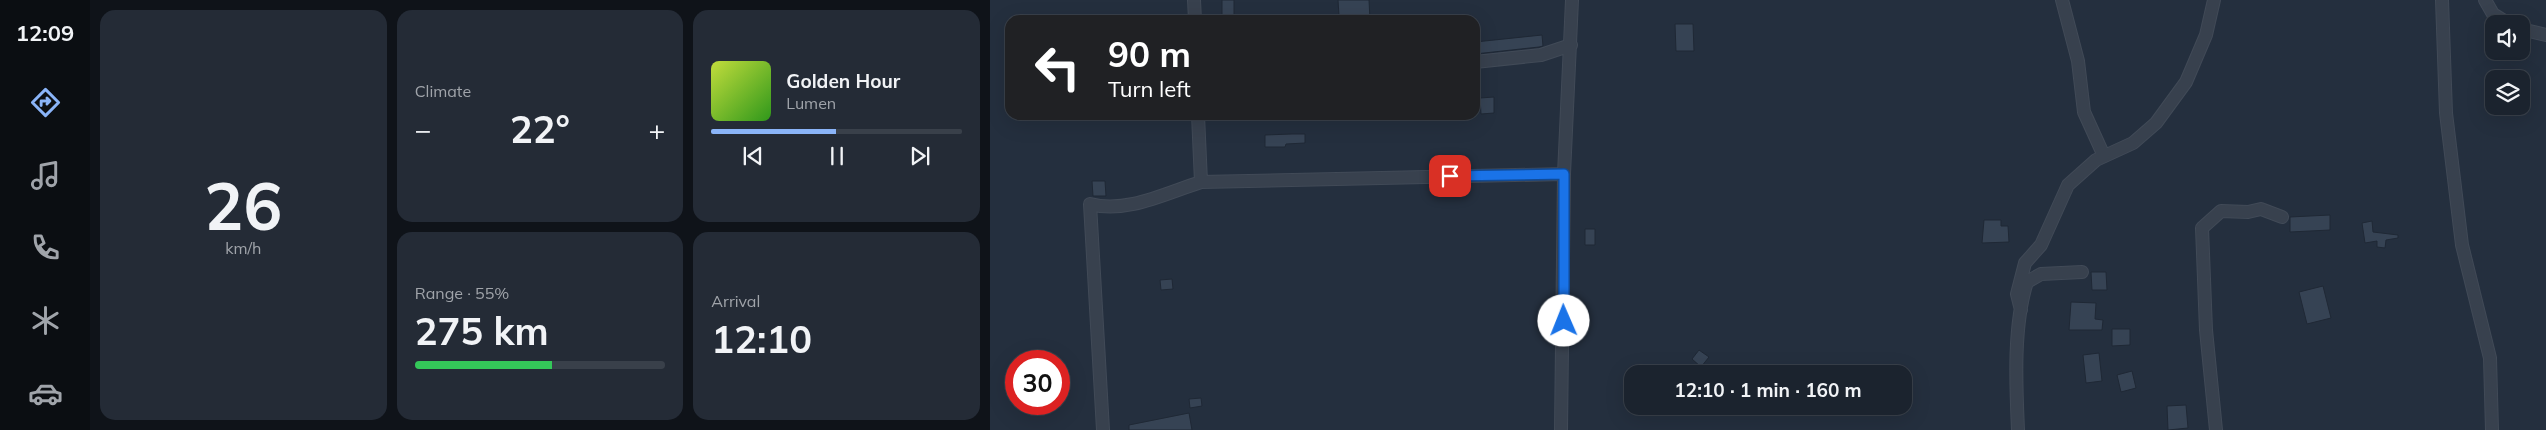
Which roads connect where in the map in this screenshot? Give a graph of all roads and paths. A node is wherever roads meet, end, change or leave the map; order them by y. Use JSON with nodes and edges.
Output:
{"nodes":[{"id":1,"x":1194,"y":0,"type":"edge"},
{"id":2,"x":1572,"y":0,"type":"edge"},
{"id":3,"x":2062,"y":0,"type":"edge"},
{"id":4,"x":2214,"y":0,"type":"edge"},
{"id":5,"x":2442,"y":0,"type":"edge"},
{"id":6,"x":2485,"y":0,"type":"edge"},
{"id":7,"x":1195,"y":15,"type":"edge"},
{"id":8,"x":2495,"y":15,"type":"edge"},
{"id":9,"x":2530,"y":32,"type":"edge"},
{"id":10,"x":2546,"y":36,"type":"edge"},
{"id":11,"x":1570,"y":45,"type":"junction"},
{"id":12,"x":1480,"y":61,"type":"edge"},
{"id":13,"x":1198,"y":120,"type":"edge"},
{"id":14,"x":2104,"y":156,"type":"junction"},
{"id":15,"x":1564,"y":174,"type":"junction"},
{"id":16,"x":1200,"y":182,"type":"junction"},
{"id":17,"x":2282,"y":217,"type":"dead end"},
{"id":18,"x":2082,"y":272,"type":"dead end"},
{"id":19,"x":2021,"y":310,"type":"junction"},
{"id":20,"x":1103,"y":430,"type":"edge"},
{"id":21,"x":1561,"y":430,"type":"edge"},
{"id":22,"x":2018,"y":430,"type":"edge"},
{"id":23,"x":2216,"y":430,"type":"edge"},
{"id":24,"x":2492,"y":430,"type":"edge"}],
"edges":[{"from":1,"to":7,"type":"street"},
{"from":2,"to":11,"type":"street"},
{"from":3,"to":14,"type":"street"},
{"from":4,"to":14,"type":"street"},
{"from":5,"to":24,"type":"street"},
{"from":6,"to":8,"type":"street"},
{"from":9,"to":10,"type":"street"},
{"from":11,"to":12,"type":"street"},
{"from":11,"to":15,"type":"street"},
{"from":13,"to":16,"type":"street"},
{"from":14,"to":19,"type":"street"},
{"from":15,"to":16,"type":"street"},
{"from":15,"to":21,"type":"street"},
{"from":16,"to":20,"type":"street"},
{"from":17,"to":23,"type":"street"},
{"from":18,"to":19,"type":"street"},
{"from":19,"to":22,"type":"street"}]}
